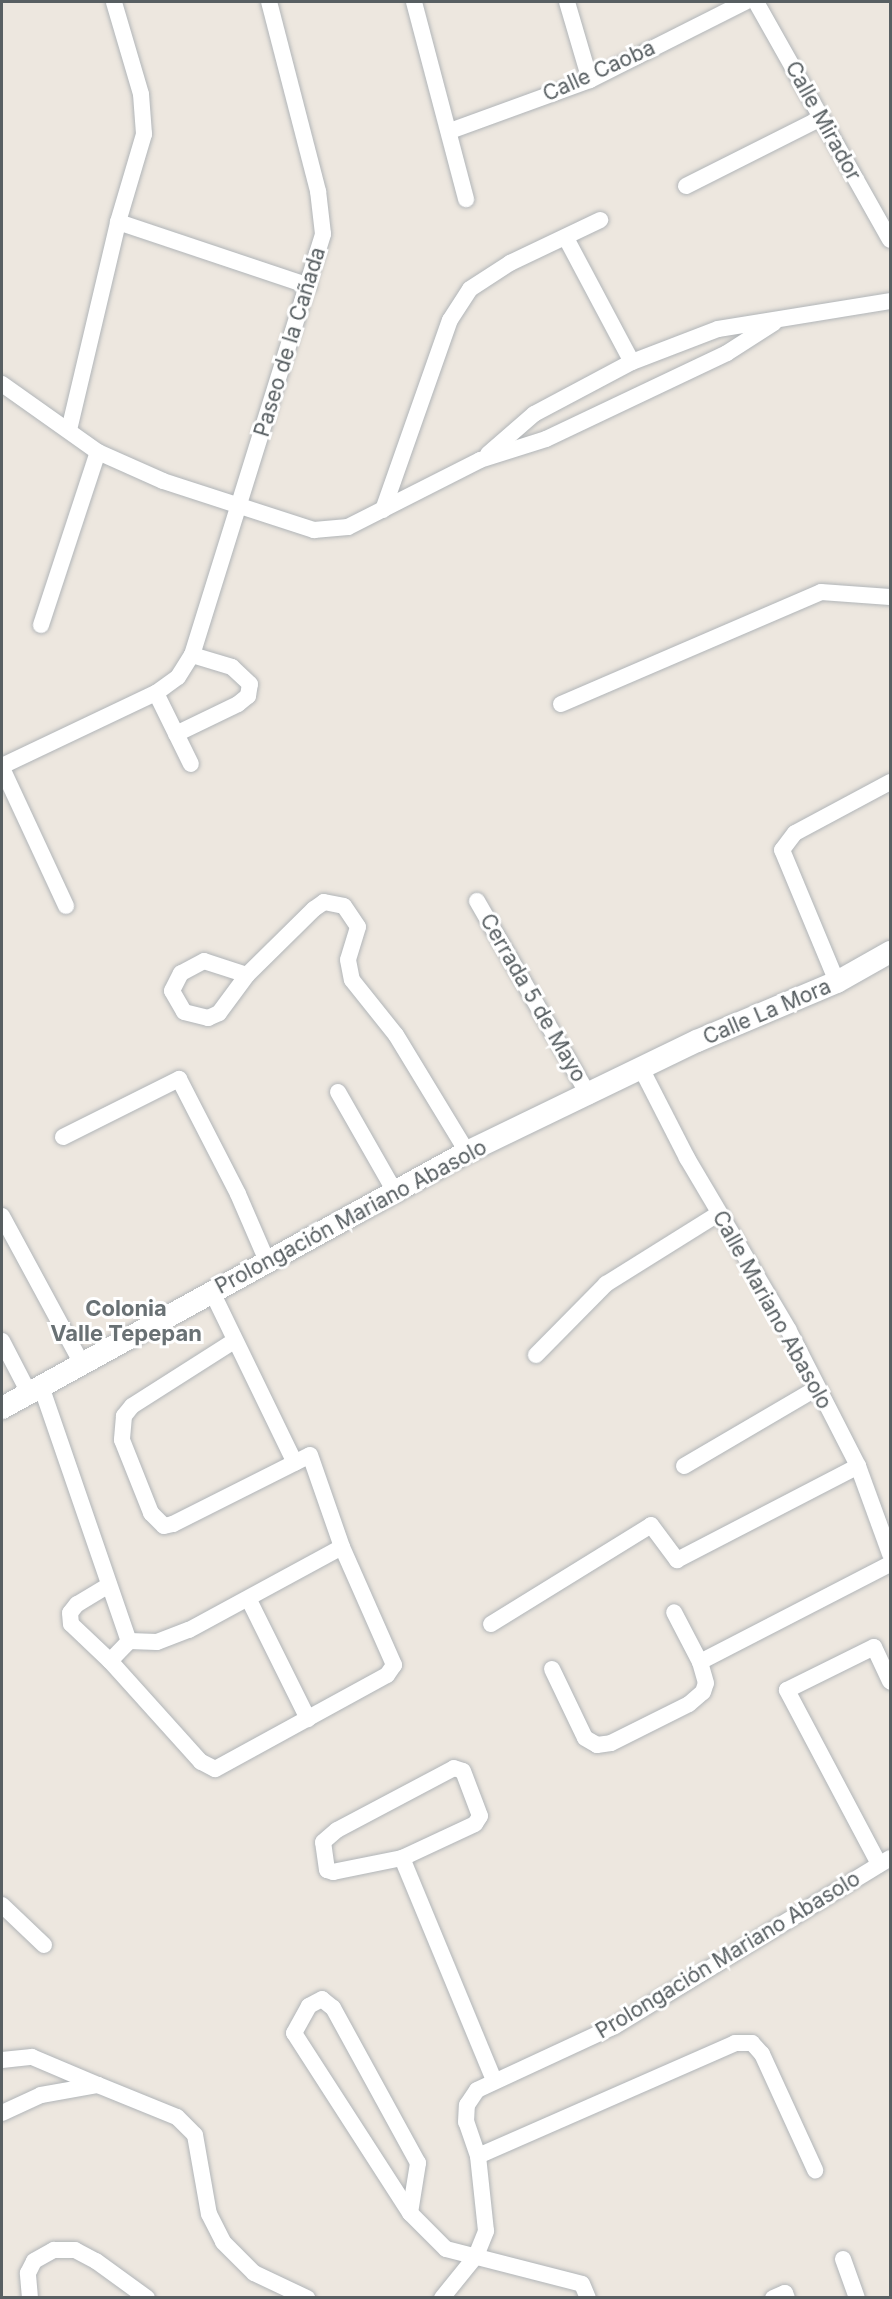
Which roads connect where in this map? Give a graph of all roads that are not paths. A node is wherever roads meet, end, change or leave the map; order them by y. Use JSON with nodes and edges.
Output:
{"nodes":[{"id":1,"x":114,"y":2,"type":"edge"},
{"id":2,"x":269,"y":2,"type":"edge"},
{"id":3,"x":414,"y":2,"type":"edge"},
{"id":4,"x":567,"y":2,"type":"edge"},
{"id":5,"x":745,"y":2,"type":"edge"},
{"id":6,"x":756,"y":2,"type":"edge"},
{"id":7,"x":590,"y":80,"type":"junction"},
{"id":8,"x":821,"y":118,"type":"junction"},
{"id":9,"x":450,"y":131,"type":"junction"},
{"id":10,"x":686,"y":186,"type":"dead end"},
{"id":11,"x":466,"y":199,"type":"dead end"},
{"id":12,"x":600,"y":220,"type":"dead end"},
{"id":13,"x":118,"y":222,"type":"junction"},
{"id":14,"x":566,"y":238,"type":"junction"},
{"id":15,"x":891,"y":240,"type":"edge"},
{"id":16,"x":309,"y":286,"type":"junction"},
{"id":17,"x":891,"y":301,"type":"edge"},
{"id":18,"x":774,"y":323,"type":"junction"},
{"id":19,"x":632,"y":362,"type":"junction"},
{"id":20,"x":2,"y":384,"type":"edge"},
{"id":21,"x":69,"y":430,"type":"junction"},
{"id":22,"x":98,"y":452,"type":"junction"},
{"id":23,"x":480,"y":460,"type":"junction"},
{"id":24,"x":240,"y":507,"type":"junction"},
{"id":25,"x":383,"y":510,"type":"junction"},
{"id":26,"x":891,"y":597,"type":"edge"},
{"id":27,"x":41,"y":625,"type":"dead end"},
{"id":28,"x":192,"y":655,"type":"junction"},
{"id":29,"x":156,"y":693,"type":"junction"},
{"id":30,"x":561,"y":704,"type":"dead end"},
{"id":31,"x":176,"y":734,"type":"junction"},
{"id":32,"x":191,"y":764,"type":"dead end"},
{"id":33,"x":2,"y":767,"type":"edge"},
{"id":34,"x":891,"y":782,"type":"edge"},
{"id":35,"x":477,"y":901,"type":"dead end"},
{"id":36,"x":66,"y":906,"type":"dead end"},
{"id":37,"x":891,"y":952,"type":"edge"},
{"id":38,"x":247,"y":975,"type":"dead end"},
{"id":39,"x":837,"y":982,"type":"junction"},
{"id":40,"x":642,"y":1070,"type":"junction"},
{"id":41,"x":338,"y":1092,"type":"dead end"},
{"id":42,"x":589,"y":1096,"type":"junction"},
{"id":43,"x":63,"y":1137,"type":"dead end"},
{"id":44,"x":467,"y":1152,"type":"junction"},
{"id":45,"x":394,"y":1192,"type":"junction"},
{"id":46,"x":718,"y":1214,"type":"junction"},
{"id":47,"x":2,"y":1216,"type":"edge"},
{"id":48,"x":267,"y":1261,"type":"junction"},
{"id":49,"x":212,"y":1292,"type":"junction"},
{"id":50,"x":2,"y":1341,"type":"edge"},
{"id":51,"x":234,"y":1341,"type":"junction"},
{"id":52,"x":536,"y":1355,"type":"dead end"},
{"id":53,"x":82,"y":1364,"type":"junction"},
{"id":54,"x":817,"y":1388,"type":"junction"},
{"id":55,"x":35,"y":1390,"type":"junction"},
{"id":56,"x":2,"y":1408,"type":"edge"},
{"id":57,"x":295,"y":1463,"type":"junction"},
{"id":58,"x":684,"y":1466,"type":"dead end"},
{"id":59,"x":858,"y":1466,"type":"junction"},
{"id":60,"x":342,"y":1547,"type":"junction"},
{"id":61,"x":891,"y":1554,"type":"edge"},
{"id":62,"x":891,"y":1564,"type":"edge"},
{"id":63,"x":109,"y":1585,"type":"junction"},
{"id":64,"x":249,"y":1600,"type":"junction"},
{"id":65,"x":674,"y":1612,"type":"dead end"},
{"id":66,"x":491,"y":1624,"type":"dead end"},
{"id":67,"x":129,"y":1641,"type":"junction"},
{"id":68,"x":110,"y":1661,"type":"junction"},
{"id":69,"x":700,"y":1662,"type":"junction"},
{"id":70,"x":552,"y":1669,"type":"dead end"},
{"id":71,"x":891,"y":1681,"type":"edge"},
{"id":72,"x":308,"y":1719,"type":"junction"},
{"id":73,"x":402,"y":1858,"type":"junction"},
{"id":74,"x":885,"y":1861,"type":"edge"},
{"id":75,"x":4,"y":1912,"type":"edge"},
{"id":76,"x":44,"y":1945,"type":"dead end"},
{"id":77,"x":2,"y":2060,"type":"edge"},
{"id":78,"x":494,"y":2080,"type":"junction"},
{"id":79,"x":98,"y":2085,"type":"junction"},
{"id":80,"x":2,"y":2113,"type":"edge"},
{"id":81,"x":478,"y":2156,"type":"junction"},
{"id":82,"x":815,"y":2170,"type":"dead end"},
{"id":83,"x":410,"y":2213,"type":"junction"},
{"id":84,"x":476,"y":2256,"type":"junction"},
{"id":85,"x":843,"y":2259,"type":"dead end"},
{"id":86,"x":30,"y":2298,"type":"edge"},
{"id":87,"x":147,"y":2298,"type":"edge"},
{"id":88,"x":307,"y":2298,"type":"edge"},
{"id":89,"x":442,"y":2298,"type":"edge"},
{"id":90,"x":588,"y":2298,"type":"edge"},
{"id":91,"x":773,"y":2298,"type":"edge"},
{"id":92,"x":786,"y":2298,"type":"edge"},
{"id":93,"x":857,"y":2298,"type":"edge"}],
"edges":[{"from":1,"to":13,"type":"street"},
{"from":2,"to":16,"type":"street","name":"Paseo de la Cañada"},
{"from":3,"to":9,"type":"street"},
{"from":4,"to":7,"type":"street"},
{"from":5,"to":7,"type":"street","name":"Calle Caoba"},
{"from":6,"to":8,"type":"street","name":"Calle Mirador"},
{"from":7,"to":9,"type":"street","name":"Calle Caoba"},
{"from":8,"to":10,"type":"street"},
{"from":8,"to":15,"type":"street","name":"Calle Mirador"},
{"from":9,"to":11,"type":"street"},
{"from":12,"to":14,"type":"street"},
{"from":13,"to":16,"type":"street"},
{"from":13,"to":21,"type":"street"},
{"from":14,"to":19,"type":"street"},
{"from":14,"to":25,"type":"street"},
{"from":16,"to":24,"type":"street","name":"Paseo de la Cañada"},
{"from":17,"to":18,"type":"street"},
{"from":18,"to":19,"type":"street"},
{"from":18,"to":23,"type":"street"},
{"from":19,"to":23,"type":"street"},
{"from":20,"to":21,"type":"street"},
{"from":21,"to":22,"type":"street"},
{"from":22,"to":24,"type":"street"},
{"from":22,"to":27,"type":"street"},
{"from":23,"to":25,"type":"street"},
{"from":24,"to":25,"type":"street"},
{"from":24,"to":28,"type":"street","name":"Paseo de la Cañada"},
{"from":26,"to":30,"type":"street"},
{"from":28,"to":29,"type":"street","name":"Paseo de la Cañada"},
{"from":28,"to":31,"type":"street"},
{"from":29,"to":31,"type":"street"},
{"from":29,"to":33,"type":"street","name":"Paseo de la Cañada"},
{"from":31,"to":32,"type":"street"},
{"from":33,"to":36,"type":"street"},
{"from":34,"to":39,"type":"street"},
{"from":35,"to":42,"type":"street","name":"Cerrada 5 de Mayo"},
{"from":37,"to":39,"type":"street","name":"Calle La Mora"},
{"from":38,"to":44,"type":"street"},
{"from":39,"to":40,"type":"street","name":"Calle La Mora"},
{"from":40,"to":42,"type":"street","name":"Prolongación Mariano Abasolo"},
{"from":40,"to":46,"type":"street","name":"Calle Mariano Abasolo"},
{"from":41,"to":45,"type":"street"},
{"from":42,"to":44,"type":"street","name":"Prolongación Mariano Abasolo"},
{"from":43,"to":48,"type":"street"},
{"from":44,"to":45,"type":"street","name":"Prolongación Mariano Abasolo"},
{"from":45,"to":48,"type":"street","name":"Prolongación Mariano Abasolo"},
{"from":46,"to":52,"type":"street"},
{"from":46,"to":54,"type":"street","name":"Calle Mariano Abasolo"},
{"from":47,"to":53,"type":"street"},
{"from":48,"to":49,"type":"street","name":"Prolongación Mariano Abasolo"},
{"from":49,"to":51,"type":"street"},
{"from":49,"to":53,"type":"street","name":"Prolongación Mariano Abasolo"},
{"from":50,"to":55,"type":"street"},
{"from":51,"to":57,"type":"street"},
{"from":51,"to":57,"type":"street"},
{"from":53,"to":55,"type":"street","name":"Prolongación Mariano Abasolo"},
{"from":54,"to":58,"type":"street"},
{"from":54,"to":59,"type":"street","name":"Calle Mariano Abasolo"},
{"from":55,"to":56,"type":"street","name":"Prolongación Mariano Abasolo"},
{"from":55,"to":63,"type":"street"},
{"from":57,"to":60,"type":"street"},
{"from":59,"to":61,"type":"street","name":"Calle Mariano Abasolo"},
{"from":59,"to":66,"type":"street"},
{"from":60,"to":64,"type":"street"},
{"from":60,"to":72,"type":"street"},
{"from":62,"to":69,"type":"street"},
{"from":63,"to":67,"type":"street"},
{"from":63,"to":68,"type":"street"},
{"from":64,"to":67,"type":"street"},
{"from":64,"to":72,"type":"street"},
{"from":65,"to":69,"type":"street"},
{"from":67,"to":68,"type":"street"},
{"from":68,"to":72,"type":"street"},
{"from":69,"to":70,"type":"street"},
{"from":71,"to":74,"type":"street"},
{"from":73,"to":73,"type":"street"},
{"from":73,"to":78,"type":"street"},
{"from":74,"to":78,"type":"street","name":"Prolongación Mariano Abasolo"},
{"from":75,"to":76,"type":"street"},
{"from":77,"to":79,"type":"street"},
{"from":78,"to":81,"type":"street","name":"Prolongación Mariano Abasolo"},
{"from":79,"to":80,"type":"street"},
{"from":79,"to":88,"type":"street"},
{"from":81,"to":82,"type":"street"},
{"from":81,"to":84,"type":"street","name":"Prolongación Mariano Abasolo"},
{"from":83,"to":83,"type":"street"},
{"from":83,"to":84,"type":"street"},
{"from":84,"to":89,"type":"street","name":"Prolongación Mariano Abasolo"},
{"from":84,"to":90,"type":"street"},
{"from":85,"to":93,"type":"street"},
{"from":86,"to":87,"type":"street"},
{"from":91,"to":92,"type":"street"}]}
